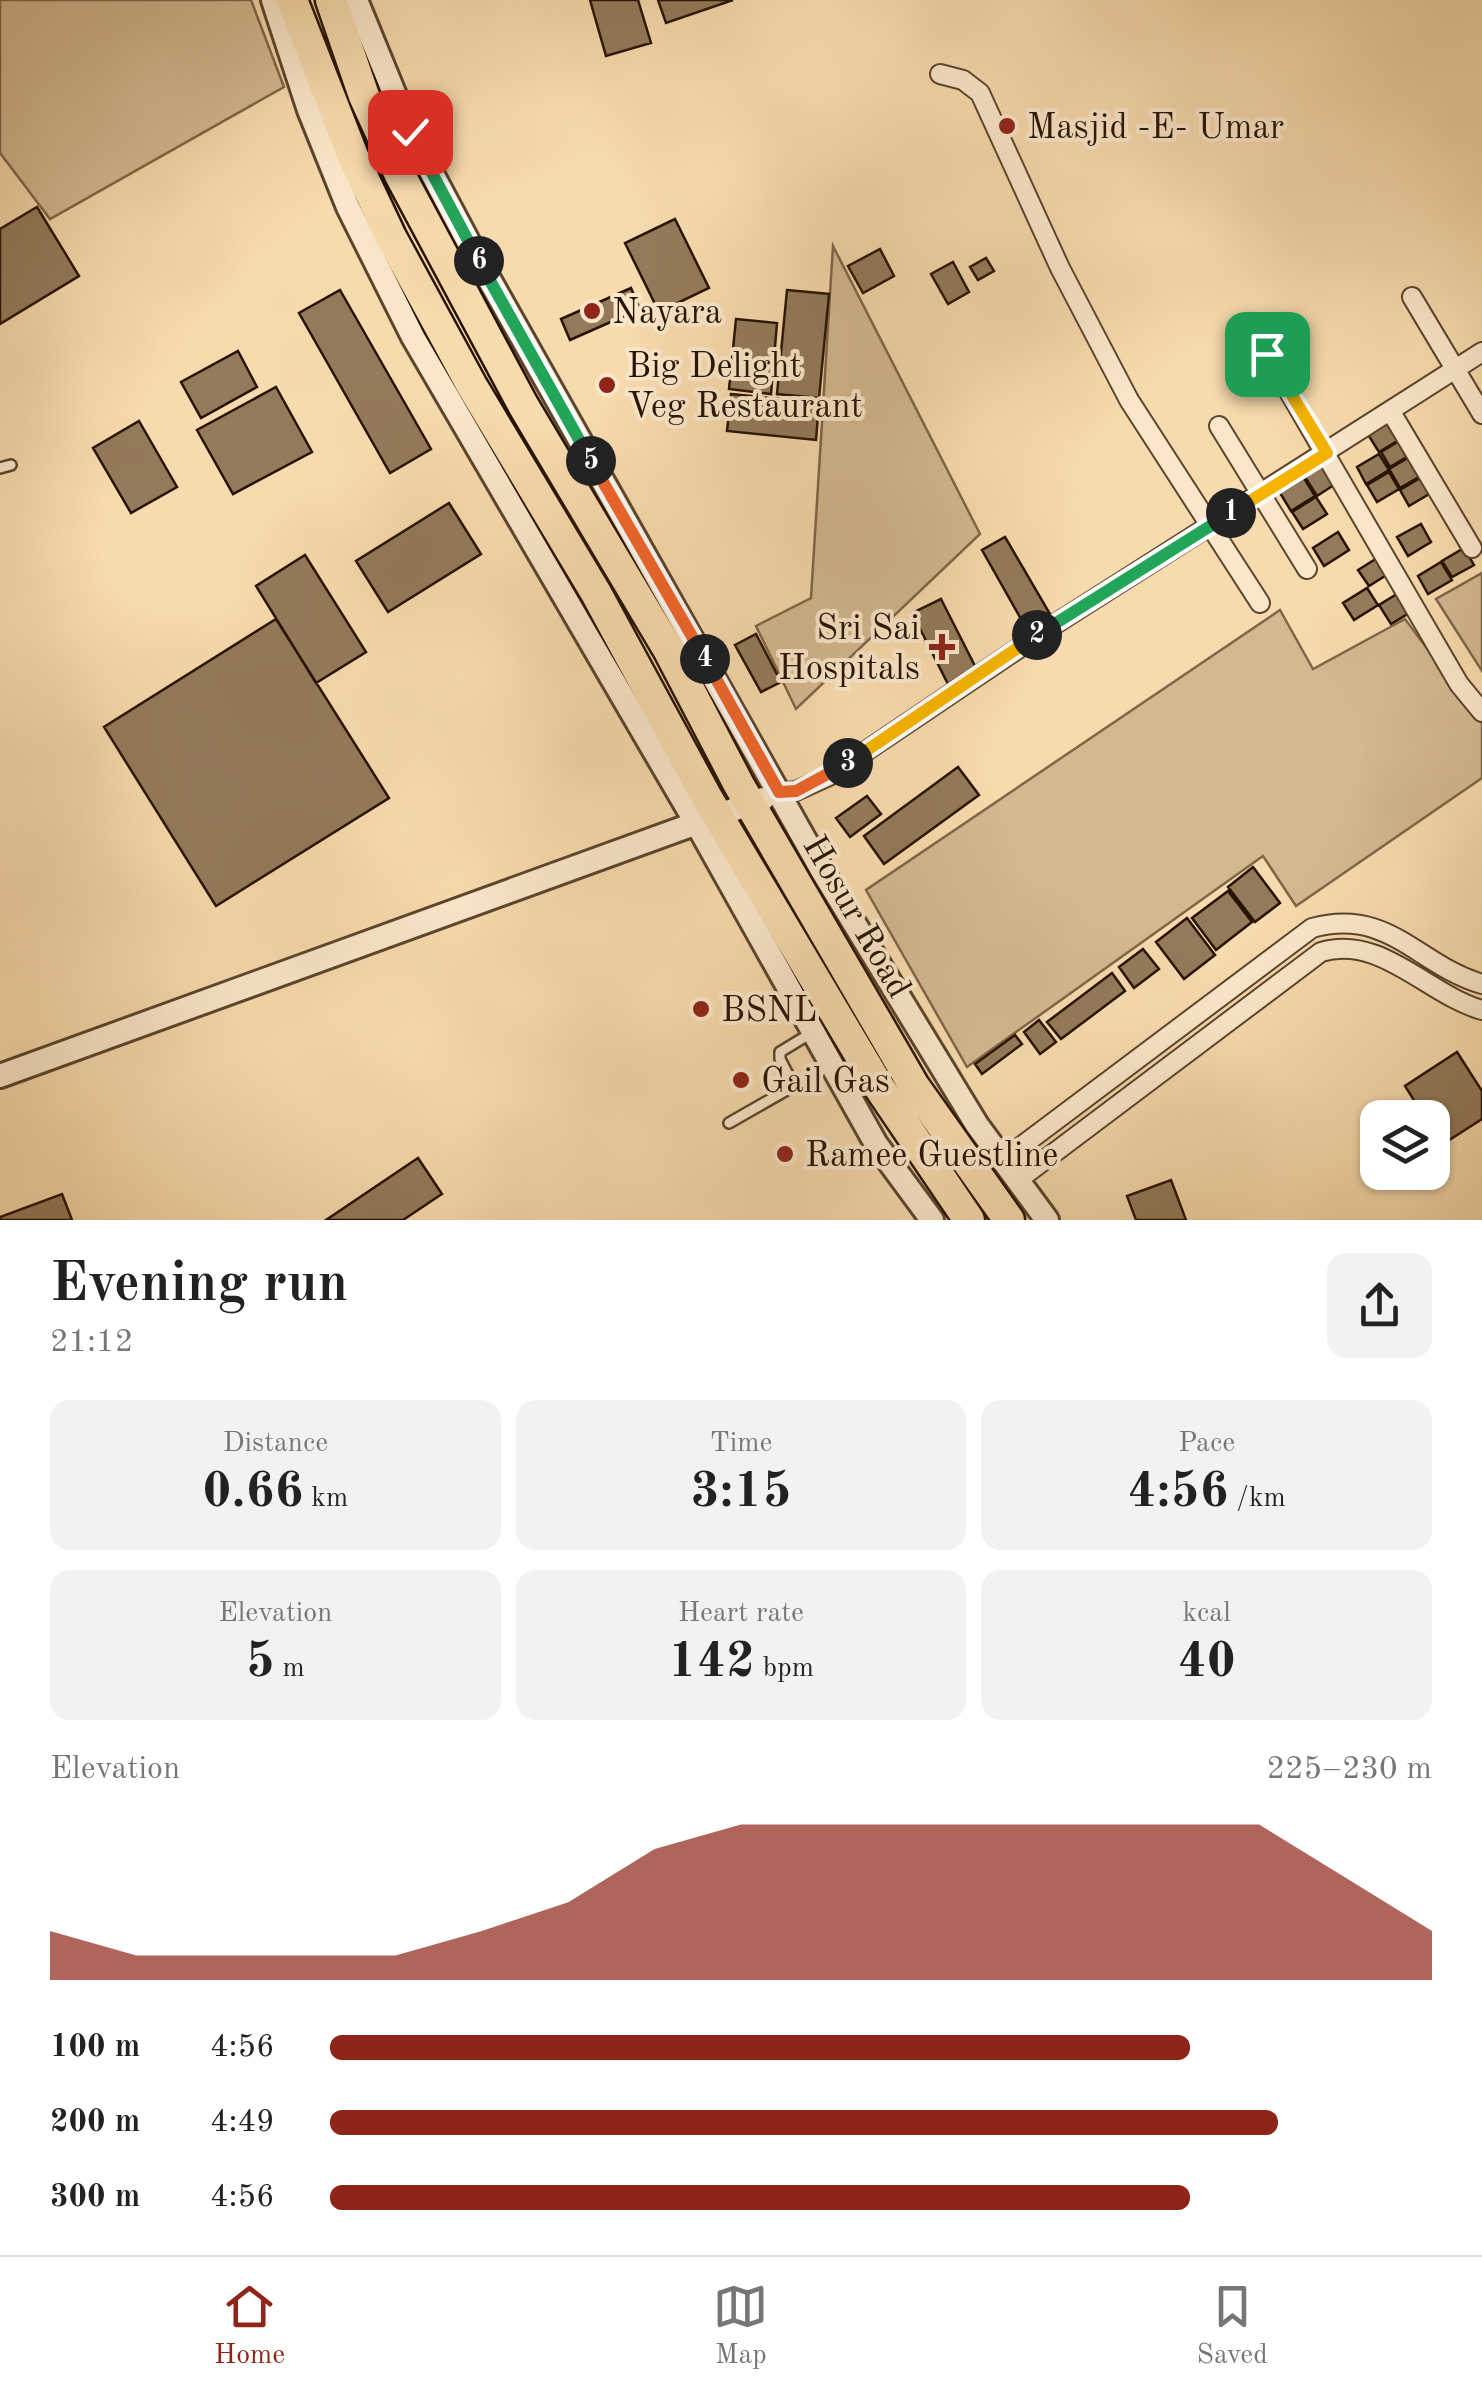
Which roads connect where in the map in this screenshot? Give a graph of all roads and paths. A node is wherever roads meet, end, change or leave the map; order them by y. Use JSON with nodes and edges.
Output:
{"nodes":[{"id":1,"x":273,"y":0,"type":"edge"},
{"id":2,"x":292,"y":0,"type":"edge"},
{"id":3,"x":330,"y":0,"type":"edge"},
{"id":4,"x":356,"y":0,"type":"edge"},
{"id":5,"x":940,"y":74,"type":"dead end"},
{"id":6,"x":1412,"y":298,"type":"dead end"},
{"id":7,"x":1482,"y":352,"type":"edge"},
{"id":8,"x":1267,"y":354,"type":"dead end"},
{"id":9,"x":1456,"y":370,"type":"junction"},
{"id":10,"x":1392,"y":412,"type":"junction"},
{"id":11,"x":1482,"y":414,"type":"edge"},
{"id":12,"x":1219,"y":426,"type":"dead end"},
{"id":13,"x":1327,"y":453,"type":"junction"},
{"id":14,"x":12,"y":465,"type":"dead end"},
{"id":15,"x":0,"y":468,"type":"edge"},
{"id":16,"x":1261,"y":494,"type":"junction"},
{"id":17,"x":1212,"y":525,"type":"junction"},
{"id":18,"x":1472,"y":548,"type":"dead end"},
{"id":19,"x":1307,"y":569,"type":"dead end"},
{"id":20,"x":1260,"y":603,"type":"dead end"},
{"id":21,"x":1482,"y":712,"type":"edge"},
{"id":22,"x":775,"y":785,"type":"junction"},
{"id":23,"x":750,"y":804,"type":"junction"},
{"id":24,"x":709,"y":822,"type":"junction"},
{"id":25,"x":1482,"y":984,"type":"edge"},
{"id":26,"x":1482,"y":1010,"type":"edge"},
{"id":27,"x":813,"y":1032,"type":"junction"},
{"id":28,"x":831,"y":1065,"type":"junction"},
{"id":29,"x":0,"y":1076,"type":"edge"},
{"id":30,"x":794,"y":1086,"type":"junction"},
{"id":31,"x":729,"y":1123,"type":"dead end"},
{"id":32,"x":1003,"y":1160,"type":"junction"},
{"id":33,"x":1018,"y":1180,"type":"junction"},
{"id":34,"x":932,"y":1220,"type":"edge"},
{"id":35,"x":969,"y":1220,"type":"edge"},
{"id":36,"x":1009,"y":1220,"type":"edge"},
{"id":37,"x":1047,"y":1220,"type":"edge"}],
"edges":[{"from":1,"to":24,"type":"street"},
{"from":2,"to":24,"type":"highway","name":"Hosur Road"},
{"from":3,"to":23,"type":"highway","name":"Hosur Road"},
{"from":4,"to":22,"type":"street"},
{"from":5,"to":17,"type":"street"},
{"from":6,"to":9,"type":"street"},
{"from":7,"to":9,"type":"street"},
{"from":8,"to":13,"type":"street"},
{"from":9,"to":10,"type":"street"},
{"from":9,"to":11,"type":"street"},
{"from":10,"to":13,"type":"street"},
{"from":10,"to":18,"type":"street"},
{"from":12,"to":16,"type":"street"},
{"from":13,"to":16,"type":"street"},
{"from":13,"to":21,"type":"street"},
{"from":14,"to":15,"type":"lane"},
{"from":16,"to":17,"type":"street"},
{"from":16,"to":19,"type":"street"},
{"from":17,"to":20,"type":"street"},
{"from":17,"to":22,"type":"street"},
{"from":22,"to":23,"type":"street"},
{"from":22,"to":32,"type":"street"},
{"from":23,"to":24,"type":"street"},
{"from":23,"to":36,"type":"highway","name":"Hosur Road"},
{"from":24,"to":27,"type":"street"},
{"from":24,"to":29,"type":"street"},
{"from":24,"to":35,"type":"highway","name":"Hosur Road"},
{"from":25,"to":32,"type":"street"},
{"from":26,"to":33,"type":"street"},
{"from":27,"to":28,"type":"street"},
{"from":27,"to":30,"type":"lane"},
{"from":28,"to":30,"type":"lane"},
{"from":28,"to":34,"type":"street"},
{"from":30,"to":31,"type":"lane"},
{"from":32,"to":33,"type":"street"},
{"from":33,"to":37,"type":"street"}]}
